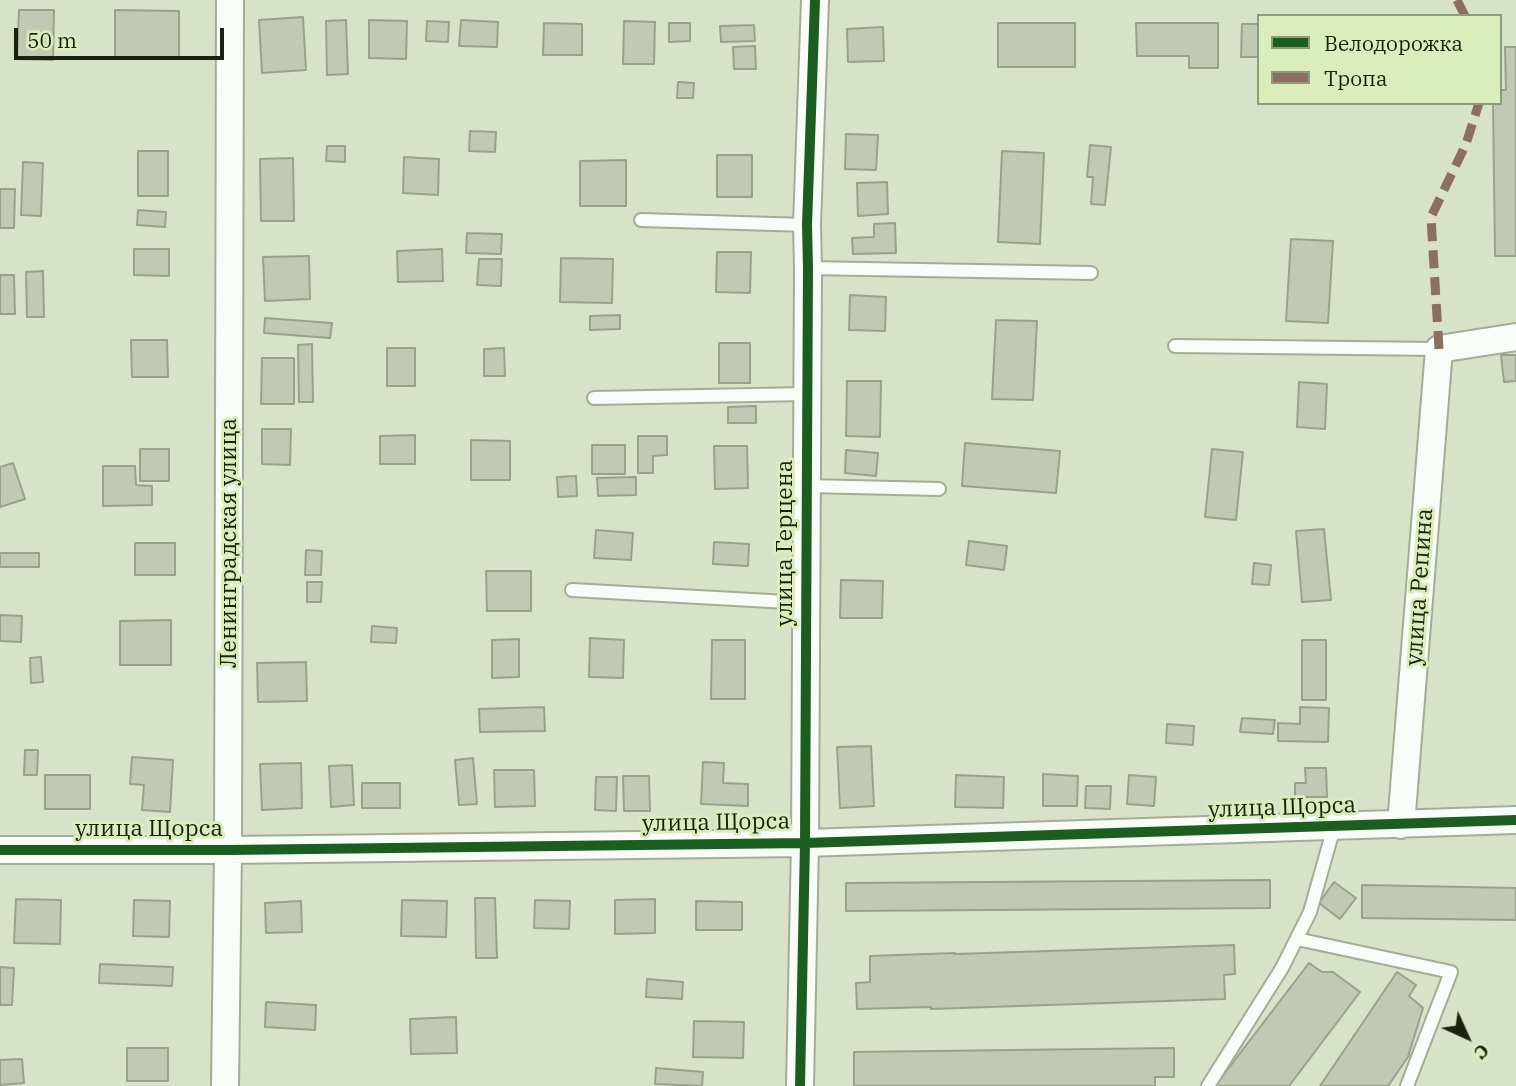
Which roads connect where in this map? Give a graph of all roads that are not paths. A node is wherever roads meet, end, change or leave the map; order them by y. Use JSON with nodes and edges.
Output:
{"nodes":[{"id":1,"x":230,"y":0,"type":"edge"},
{"id":2,"x":815,"y":0,"type":"edge"},
{"id":3,"x":641,"y":220,"type":"dead end"},
{"id":4,"x":807,"y":225,"type":"junction"},
{"id":5,"x":808,"y":268,"type":"junction"},
{"id":6,"x":1091,"y":273,"type":"dead end"},
{"id":7,"x":1516,"y":337,"type":"edge"},
{"id":8,"x":1175,"y":346,"type":"dead end"},
{"id":9,"x":1439,"y":349,"type":"junction"},
{"id":10,"x":807,"y":394,"type":"junction"},
{"id":11,"x":594,"y":398,"type":"dead end"},
{"id":12,"x":806,"y":486,"type":"junction"},
{"id":13,"x":939,"y":489,"type":"dead end"},
{"id":14,"x":572,"y":590,"type":"dead end"},
{"id":15,"x":806,"y":603,"type":"junction"},
{"id":16,"x":1516,"y":820,"type":"edge"},
{"id":17,"x":1401,"y":825,"type":"junction"},
{"id":18,"x":1334,"y":827,"type":"junction"},
{"id":19,"x":805,"y":843,"type":"junction"},
{"id":20,"x":0,"y":850,"type":"edge"},
{"id":21,"x":228,"y":850,"type":"junction"},
{"id":22,"x":1297,"y":939,"type":"junction"},
{"id":23,"x":225,"y":1086,"type":"edge"},
{"id":24,"x":800,"y":1086,"type":"edge"},
{"id":25,"x":1208,"y":1086,"type":"edge"},
{"id":26,"x":1407,"y":1086,"type":"edge"}],
"edges":[{"from":1,"to":21,"type":"street","name":"Ленинградская улица"},
{"from":2,"to":4,"type":"street","name":"улица Герцена"},
{"from":3,"to":4,"type":"lane"},
{"from":4,"to":5,"type":"street","name":"улица Герцена"},
{"from":5,"to":6,"type":"lane"},
{"from":5,"to":10,"type":"street","name":"улица Герцена"},
{"from":7,"to":9,"type":"street"},
{"from":8,"to":9,"type":"lane"},
{"from":9,"to":17,"type":"street","name":"улица Репина"},
{"from":10,"to":11,"type":"lane"},
{"from":10,"to":12,"type":"street","name":"улица Герцена"},
{"from":12,"to":13,"type":"lane"},
{"from":12,"to":15,"type":"street","name":"улица Герцена"},
{"from":14,"to":15,"type":"lane"},
{"from":15,"to":19,"type":"street","name":"улица Герцена"},
{"from":16,"to":17,"type":"street","name":"улица Щорса"},
{"from":17,"to":18,"type":"street","name":"улица Щорса"},
{"from":18,"to":19,"type":"street","name":"улица Щорса"},
{"from":18,"to":22,"type":"lane"},
{"from":19,"to":21,"type":"street","name":"улица Щорса"},
{"from":19,"to":24,"type":"street","name":"улица Герцена"},
{"from":20,"to":21,"type":"street","name":"улица Щорса"},
{"from":21,"to":23,"type":"street","name":"Ленинградская улица"},
{"from":22,"to":25,"type":"lane"},
{"from":22,"to":26,"type":"lane"}]}
